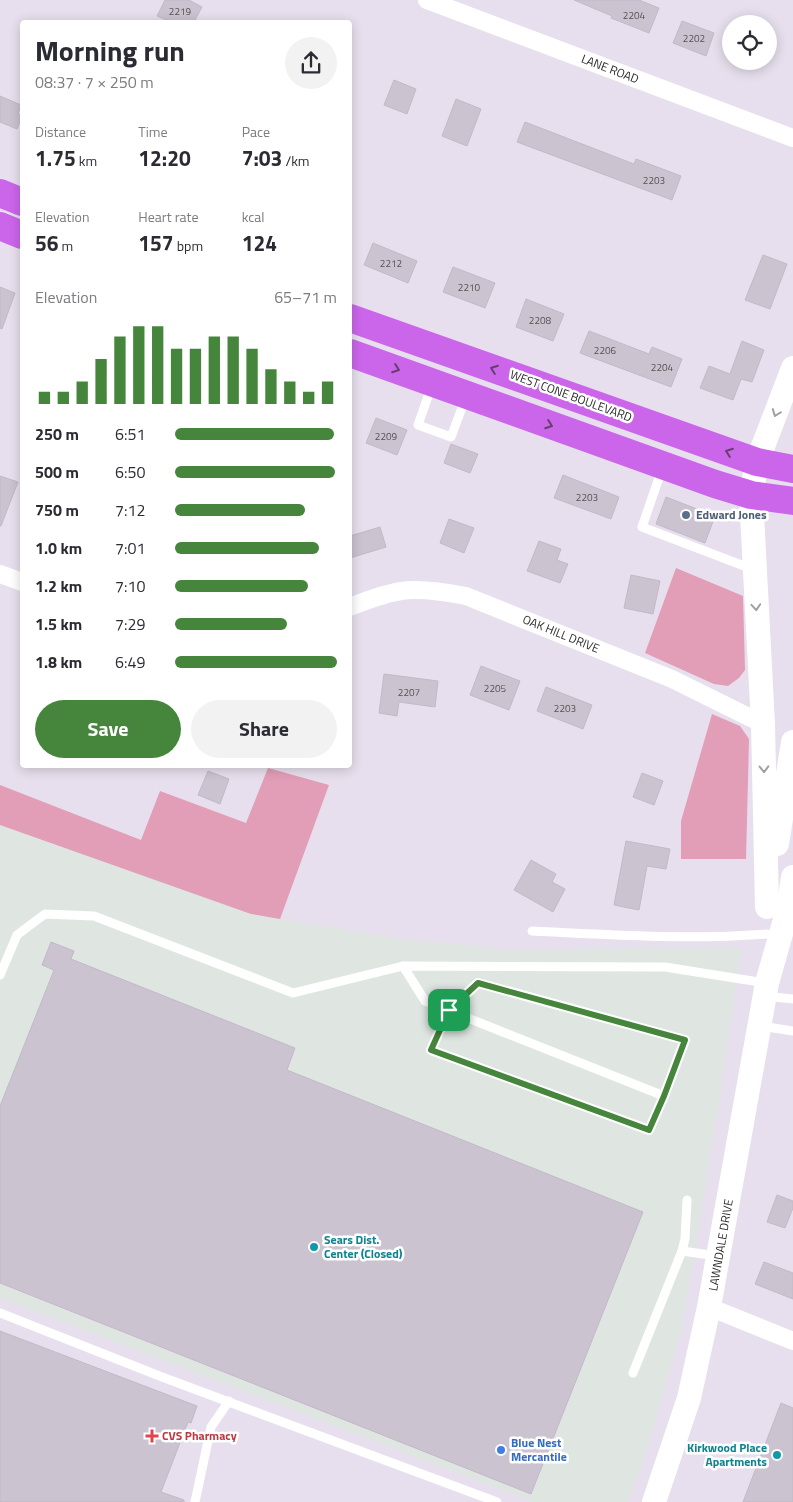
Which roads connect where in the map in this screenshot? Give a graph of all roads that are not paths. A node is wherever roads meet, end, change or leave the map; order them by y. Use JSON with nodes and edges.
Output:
{"nodes":[{"id":1,"x":427,"y":0,"type":"edge"},
{"id":2,"x":793,"y":138,"type":"edge"},
{"id":3,"x":0,"y":194,"type":"edge"},
{"id":4,"x":20,"y":201,"type":"edge"},
{"id":5,"x":0,"y":226,"type":"edge"},
{"id":6,"x":20,"y":233,"type":"edge"},
{"id":7,"x":352,"y":319,"type":"edge"},
{"id":8,"x":352,"y":353,"type":"edge"},
{"id":9,"x":793,"y":368,"type":"edge"},
{"id":10,"x":433,"y":383,"type":"junction"},
{"id":11,"x":467,"y":395,"type":"junction"},
{"id":12,"x":757,"y":462,"type":"junction"},
{"id":13,"x":663,"y":466,"type":"junction"},
{"id":14,"x":793,"y":469,"type":"edge"},
{"id":15,"x":750,"y":495,"type":"junction"},
{"id":16,"x":790,"y":500,"type":"edge"},
{"id":17,"x":753,"y":569,"type":"junction"},
{"id":18,"x":0,"y":574,"type":"edge"},
{"id":19,"x":20,"y":581,"type":"edge"},
{"id":20,"x":352,"y":607,"type":"edge"},
{"id":21,"x":763,"y":724,"type":"junction"},
{"id":22,"x":793,"y":742,"type":"edge"},
{"id":23,"x":793,"y":877,"type":"edge"},
{"id":24,"x":783,"y":903,"type":"edge"},
{"id":25,"x":532,"y":931,"type":"dead end"},
{"id":26,"x":767,"y":934,"type":"junction"},
{"id":27,"x":403,"y":966,"type":"junction"},
{"id":28,"x":0,"y":974,"type":"edge"},
{"id":29,"x":765,"y":989,"type":"junction"},
{"id":30,"x":793,"y":999,"type":"edge"},
{"id":31,"x":449,"y":1010,"type":"junction"},
{"id":32,"x":759,"y":1026,"type":"junction"},
{"id":33,"x":793,"y":1031,"type":"edge"},
{"id":34,"x":664,"y":1096,"type":"junction"},
{"id":35,"x":687,"y":1200,"type":"dead end"},
{"id":36,"x":682,"y":1251,"type":"junction"},
{"id":37,"x":719,"y":1256,"type":"junction"},
{"id":38,"x":710,"y":1308,"type":"junction"},
{"id":39,"x":0,"y":1313,"type":"edge"},
{"id":40,"x":793,"y":1342,"type":"edge"},
{"id":41,"x":633,"y":1373,"type":"dead end"},
{"id":42,"x":229,"y":1402,"type":"junction"},
{"id":43,"x":195,"y":1502,"type":"edge"},
{"id":44,"x":497,"y":1502,"type":"edge"},
{"id":45,"x":654,"y":1502,"type":"edge"}],
"edges":[{"from":1,"to":2,"type":"street","name":"LANE ROAD"},
{"from":3,"to":4,"type":"main road"},
{"from":5,"to":6,"type":"main road"},
{"from":12,"to":7,"type":"main road","name":"WEST CONE BOULEVARD","one_way":true},
{"from":8,"to":10,"type":"main road","one_way":true},
{"from":9,"to":12,"type":"main road","one_way":true},
{"from":10,"to":11,"type":"main road"},
{"from":10,"to":11,"type":"lane"},
{"from":11,"to":13,"type":"main road","one_way":true},
{"from":12,"to":14,"type":"main road","name":"WEST CONE BOULEVARD"},
{"from":12,"to":15,"type":"main road"},
{"from":13,"to":15,"type":"main road"},
{"from":13,"to":17,"type":"lane"},
{"from":15,"to":16,"type":"main road"},
{"from":15,"to":17,"type":"main road"},
{"from":17,"to":21,"type":"main road","one_way":true},
{"from":18,"to":19,"type":"street"},
{"from":20,"to":21,"type":"street","name":"OAK HILL DRIVE"},
{"from":21,"to":24,"type":"main road","one_way":true},
{"from":22,"to":24,"type":"main road","name":"LAWNDALE DRIVE"},
{"from":23,"to":24,"type":"main road","name":"LAWNDALE DRIVE"},
{"from":24,"to":26,"type":"main road","name":"LAWNDALE DRIVE"},
{"from":24,"to":29,"type":"main road","name":"LAWNDALE DRIVE"},
{"from":25,"to":26,"type":"lane"},
{"from":26,"to":29,"type":"main road","name":"LAWNDALE DRIVE"},
{"from":27,"to":28,"type":"lane"},
{"from":27,"to":29,"type":"lane"},
{"from":27,"to":31,"type":"lane"},
{"from":29,"to":30,"type":"lane"},
{"from":29,"to":32,"type":"main road","name":"LAWNDALE DRIVE"},
{"from":31,"to":34,"type":"lane"},
{"from":31,"to":34,"type":"lane"},
{"from":31,"to":34,"type":"lane"},
{"from":32,"to":33,"type":"lane"},
{"from":32,"to":37,"type":"main road","name":"LAWNDALE DRIVE"},
{"from":35,"to":36,"type":"lane"},
{"from":36,"to":37,"type":"lane"},
{"from":36,"to":41,"type":"lane"},
{"from":37,"to":38,"type":"main road","name":"LAWNDALE DRIVE"},
{"from":38,"to":40,"type":"street"},
{"from":38,"to":45,"type":"main road","name":"LAWNDALE DRIVE"},
{"from":39,"to":42,"type":"lane"},
{"from":42,"to":43,"type":"lane"},
{"from":42,"to":44,"type":"lane"}]}
